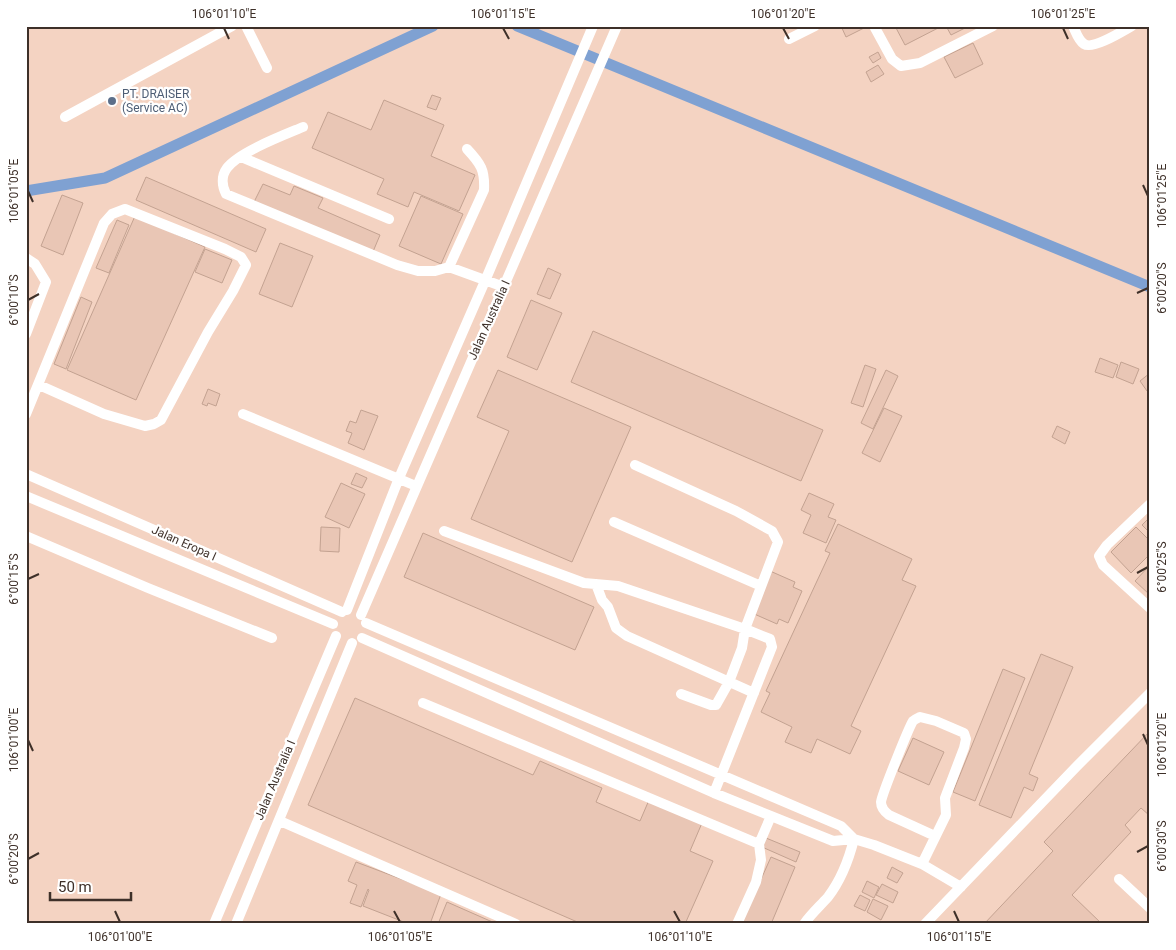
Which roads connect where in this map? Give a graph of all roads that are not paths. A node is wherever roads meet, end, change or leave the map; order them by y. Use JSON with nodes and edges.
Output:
{"nodes":[{"id":1,"x":232,"y":26,"type":"edge"},
{"id":2,"x":246,"y":26,"type":"edge"},
{"id":3,"x":593,"y":26,"type":"edge"},
{"id":4,"x":617,"y":26,"type":"edge"},
{"id":5,"x":815,"y":26,"type":"edge"},
{"id":6,"x":874,"y":26,"type":"edge"},
{"id":7,"x":993,"y":26,"type":"edge"},
{"id":8,"x":1073,"y":26,"type":"edge"},
{"id":9,"x":1132,"y":26,"type":"edge"},
{"id":10,"x":789,"y":39,"type":"dead end"},
{"id":11,"x":267,"y":68,"type":"dead end"},
{"id":12,"x":65,"y":117,"type":"dead end"},
{"id":13,"x":303,"y":127,"type":"dead end"},
{"id":14,"x":467,"y":149,"type":"dead end"},
{"id":15,"x":241,"y":157,"type":"junction"},
{"id":16,"x":389,"y":220,"type":"dead end"},
{"id":17,"x":26,"y":258,"type":"edge"},
{"id":18,"x":449,"y":267,"type":"junction"},
{"id":19,"x":486,"y":281,"type":"junction"},
{"id":20,"x":504,"y":287,"type":"junction"},
{"id":21,"x":26,"y":334,"type":"edge"},
{"id":22,"x":39,"y":385,"type":"junction"},
{"id":23,"x":26,"y":414,"type":"edge"},
{"id":24,"x":243,"y":414,"type":"dead end"},
{"id":25,"x":635,"y":465,"type":"dead end"},
{"id":26,"x":26,"y":474,"type":"edge"},
{"id":27,"x":399,"y":478,"type":"junction"},
{"id":28,"x":416,"y":486,"type":"junction"},
{"id":29,"x":26,"y":496,"type":"edge"},
{"id":30,"x":1150,"y":504,"type":"edge"},
{"id":31,"x":614,"y":522,"type":"dead end"},
{"id":32,"x":444,"y":531,"type":"dead end"},
{"id":33,"x":26,"y":536,"type":"edge"},
{"id":34,"x":596,"y":584,"type":"junction"},
{"id":35,"x":761,"y":586,"type":"junction"},
{"id":36,"x":1150,"y":608,"type":"edge"},
{"id":37,"x":344,"y":611,"type":"junction"},
{"id":38,"x":364,"y":619,"type":"junction"},
{"id":39,"x":333,"y":624,"type":"junction"},
{"id":40,"x":745,"y":629,"type":"junction"},
{"id":41,"x":336,"y":636,"type":"junction"},
{"id":42,"x":272,"y":638,"type":"dead end"},
{"id":43,"x":357,"y":641,"type":"junction"},
{"id":44,"x":729,"y":682,"type":"junction"},
{"id":45,"x":754,"y":693,"type":"junction"},
{"id":46,"x":1150,"y":693,"type":"edge"},
{"id":47,"x":681,"y":694,"type":"dead end"},
{"id":48,"x":423,"y":703,"type":"dead end"},
{"id":49,"x":720,"y":775,"type":"junction"},
{"id":50,"x":714,"y":793,"type":"junction"},
{"id":51,"x":771,"y":816,"type":"junction"},
{"id":52,"x":280,"y":821,"type":"junction"},
{"id":53,"x":935,"y":836,"type":"junction"},
{"id":54,"x":854,"y":839,"type":"junction"},
{"id":55,"x":759,"y":844,"type":"junction"},
{"id":56,"x":922,"y":864,"type":"junction"},
{"id":57,"x":1119,"y":880,"type":"dead end"},
{"id":58,"x":961,"y":887,"type":"junction"},
{"id":59,"x":1149,"y":905,"type":"edge"},
{"id":60,"x":214,"y":924,"type":"edge"},
{"id":61,"x":236,"y":924,"type":"edge"},
{"id":62,"x":516,"y":924,"type":"edge"},
{"id":63,"x":737,"y":924,"type":"edge"},
{"id":64,"x":804,"y":924,"type":"edge"},
{"id":65,"x":925,"y":924,"type":"edge"}],
"edges":[{"from":1,"to":12,"type":"lane"},
{"from":2,"to":11,"type":"lane"},
{"from":3,"to":19,"type":"lane","name":"Jalan Australia I"},
{"from":4,"to":20,"type":"lane","name":"Jalan Australia I"},
{"from":5,"to":10,"type":"lane"},
{"from":6,"to":7,"type":"lane"},
{"from":8,"to":9,"type":"lane"},
{"from":13,"to":15,"type":"lane"},
{"from":14,"to":18,"type":"lane"},
{"from":15,"to":16,"type":"lane"},
{"from":15,"to":18,"type":"lane"},
{"from":17,"to":21,"type":"lane"},
{"from":18,"to":19,"type":"lane"},
{"from":19,"to":20,"type":"lane"},
{"from":19,"to":27,"type":"lane","name":"Jalan Australia I"},
{"from":20,"to":28,"type":"lane","name":"Jalan Australia I"},
{"from":22,"to":22,"type":"lane"},
{"from":22,"to":23,"type":"lane"},
{"from":24,"to":27,"type":"lane"},
{"from":25,"to":35,"type":"lane"},
{"from":26,"to":37,"type":"lane","name":"Jalan Eropa I"},
{"from":27,"to":28,"type":"lane"},
{"from":27,"to":37,"type":"lane","name":"Jalan Australia I"},
{"from":28,"to":38,"type":"lane","name":"Jalan Australia I"},
{"from":29,"to":39,"type":"lane","name":"Jalan Eropa I"},
{"from":30,"to":36,"type":"lane"},
{"from":31,"to":35,"type":"lane"},
{"from":32,"to":34,"type":"lane"},
{"from":33,"to":42,"type":"lane"},
{"from":34,"to":40,"type":"lane"},
{"from":34,"to":44,"type":"lane"},
{"from":35,"to":40,"type":"lane"},
{"from":37,"to":38,"type":"lane"},
{"from":37,"to":39,"type":"lane","name":"Jalan Australia I"},
{"from":38,"to":43,"type":"lane","name":"Jalan Australia I"},
{"from":38,"to":49,"type":"lane"},
{"from":39,"to":41,"type":"lane"},
{"from":40,"to":44,"type":"lane"},
{"from":40,"to":45,"type":"lane"},
{"from":41,"to":43,"type":"lane"},
{"from":41,"to":60,"type":"lane","name":"Jalan Australia I"},
{"from":43,"to":50,"type":"lane"},
{"from":43,"to":52,"type":"lane","name":"Jalan Australia I"},
{"from":44,"to":45,"type":"lane"},
{"from":44,"to":47,"type":"lane"},
{"from":45,"to":49,"type":"lane"},
{"from":46,"to":58,"type":"lane"},
{"from":48,"to":55,"type":"lane"},
{"from":49,"to":50,"type":"lane"},
{"from":49,"to":54,"type":"lane"},
{"from":50,"to":51,"type":"lane"},
{"from":51,"to":54,"type":"lane"},
{"from":51,"to":55,"type":"lane"},
{"from":52,"to":61,"type":"lane","name":"Jalan Australia I"},
{"from":52,"to":62,"type":"lane"},
{"from":53,"to":53,"type":"lane"},
{"from":53,"to":56,"type":"lane"},
{"from":54,"to":56,"type":"lane"},
{"from":54,"to":64,"type":"lane"},
{"from":55,"to":63,"type":"lane"},
{"from":56,"to":58,"type":"lane"},
{"from":57,"to":59,"type":"lane"},
{"from":58,"to":65,"type":"lane"}]}
